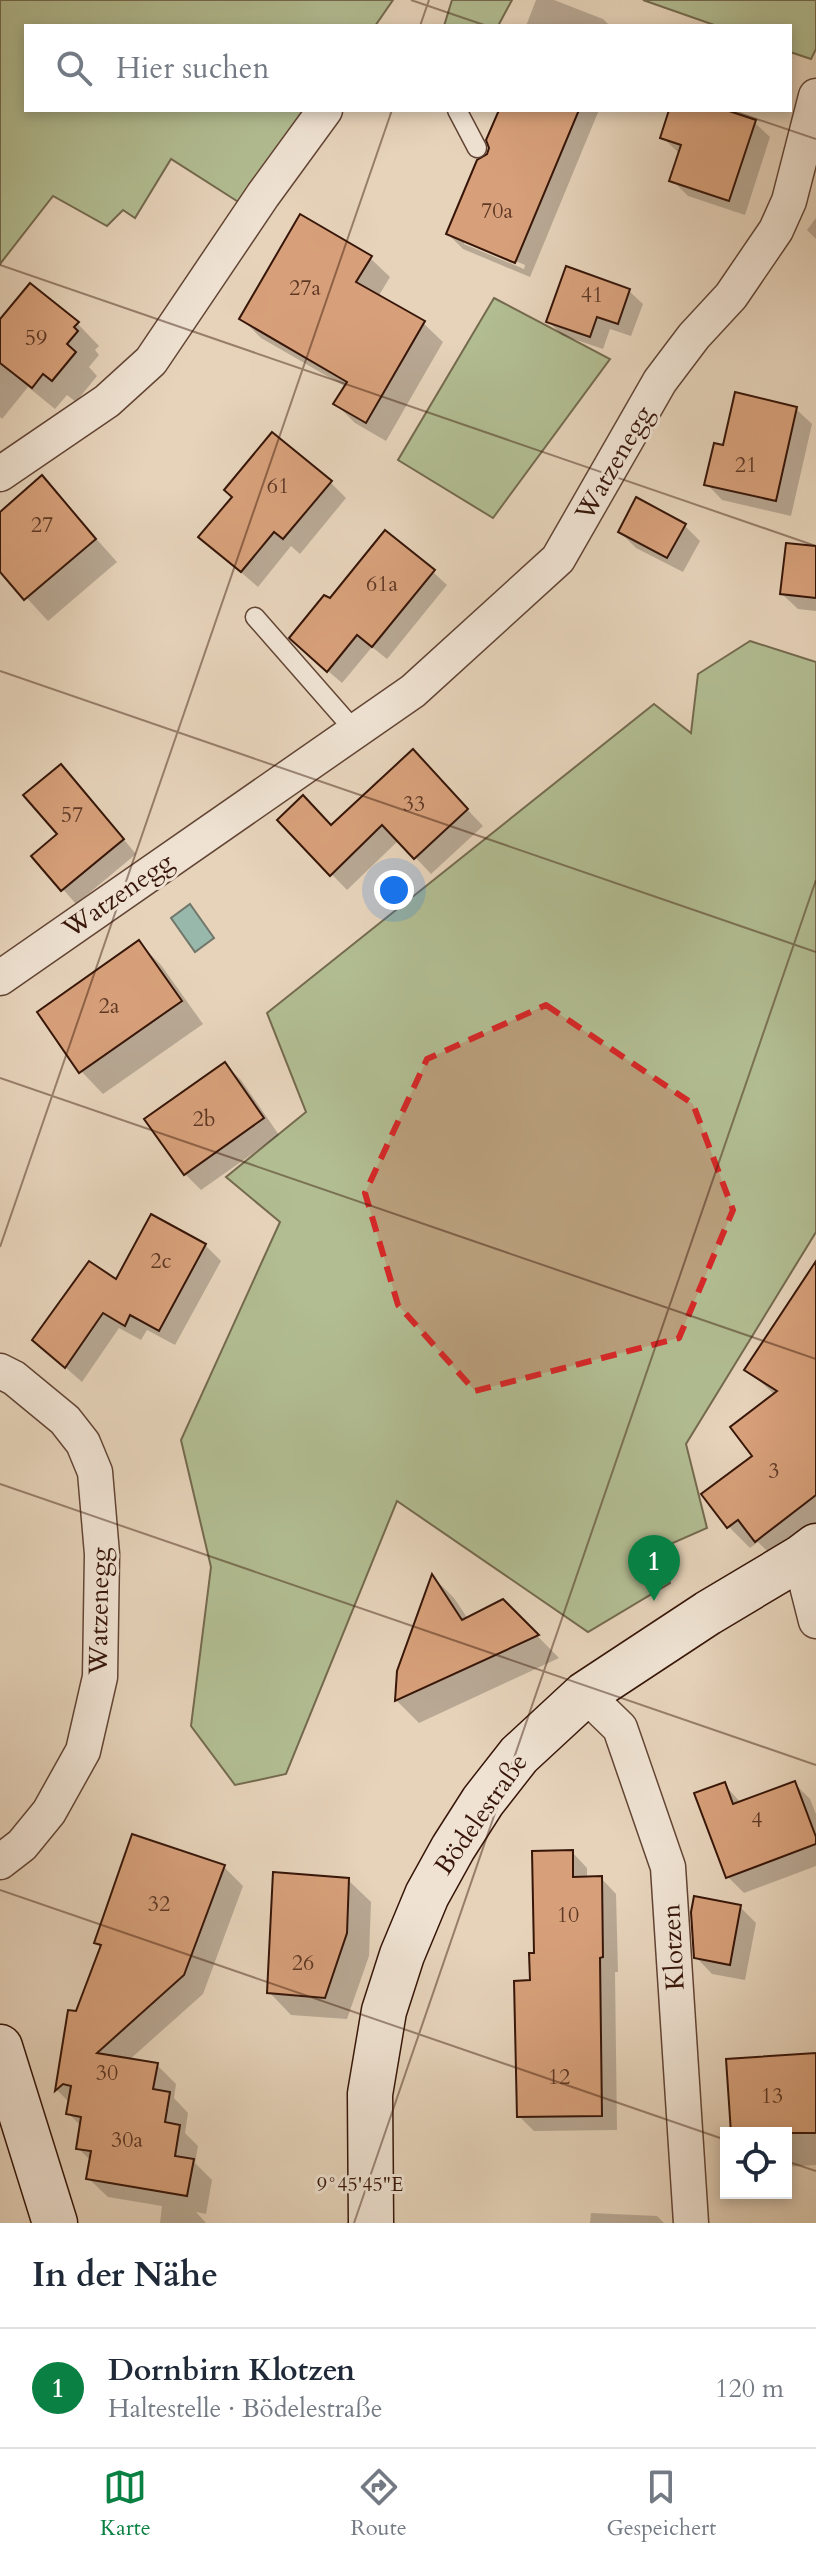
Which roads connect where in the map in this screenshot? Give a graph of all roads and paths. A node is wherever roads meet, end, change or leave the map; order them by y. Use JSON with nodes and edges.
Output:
{"nodes":[{"id":1,"x":816,"y":96,"type":"edge"},
{"id":2,"x":324,"y":112,"type":"edge"},
{"id":3,"x":458,"y":112,"type":"edge"},
{"id":4,"x":811,"y":136,"type":"edge"},
{"id":5,"x":477,"y":148,"type":"dead end"},
{"id":6,"x":0,"y":474,"type":"edge"},
{"id":7,"x":255,"y":617,"type":"dead end"},
{"id":8,"x":355,"y":731,"type":"junction"},
{"id":9,"x":0,"y":978,"type":"edge"},
{"id":10,"x":0,"y":1371,"type":"edge"},
{"id":11,"x":808,"y":1552,"type":"edge"},
{"id":12,"x":816,"y":1621,"type":"edge"},
{"id":13,"x":585,"y":1694,"type":"junction"},
{"id":14,"x":0,"y":1862,"type":"edge"},
{"id":15,"x":0,"y":2047,"type":"edge"},
{"id":16,"x":55,"y":2223,"type":"edge"},
{"id":17,"x":371,"y":2223,"type":"edge"},
{"id":18,"x":691,"y":2223,"type":"edge"}],
"edges":[{"from":1,"to":4,"type":"street","name":"Watzenegg"},
{"from":2,"to":6,"type":"street"},
{"from":3,"to":5,"type":"lane"},
{"from":4,"to":8,"type":"street","name":"Watzenegg"},
{"from":7,"to":8,"type":"lane"},
{"from":8,"to":9,"type":"street","name":"Watzenegg"},
{"from":10,"to":14,"type":"street","name":"Watzenegg"},
{"from":11,"to":12,"type":"street"},
{"from":11,"to":13,"type":"main road","name":"Bödelestraße"},
{"from":13,"to":17,"type":"main road","name":"Bödelestraße"},
{"from":13,"to":18,"type":"street","name":"Klotzen"},
{"from":15,"to":16,"type":"main road"}]}
